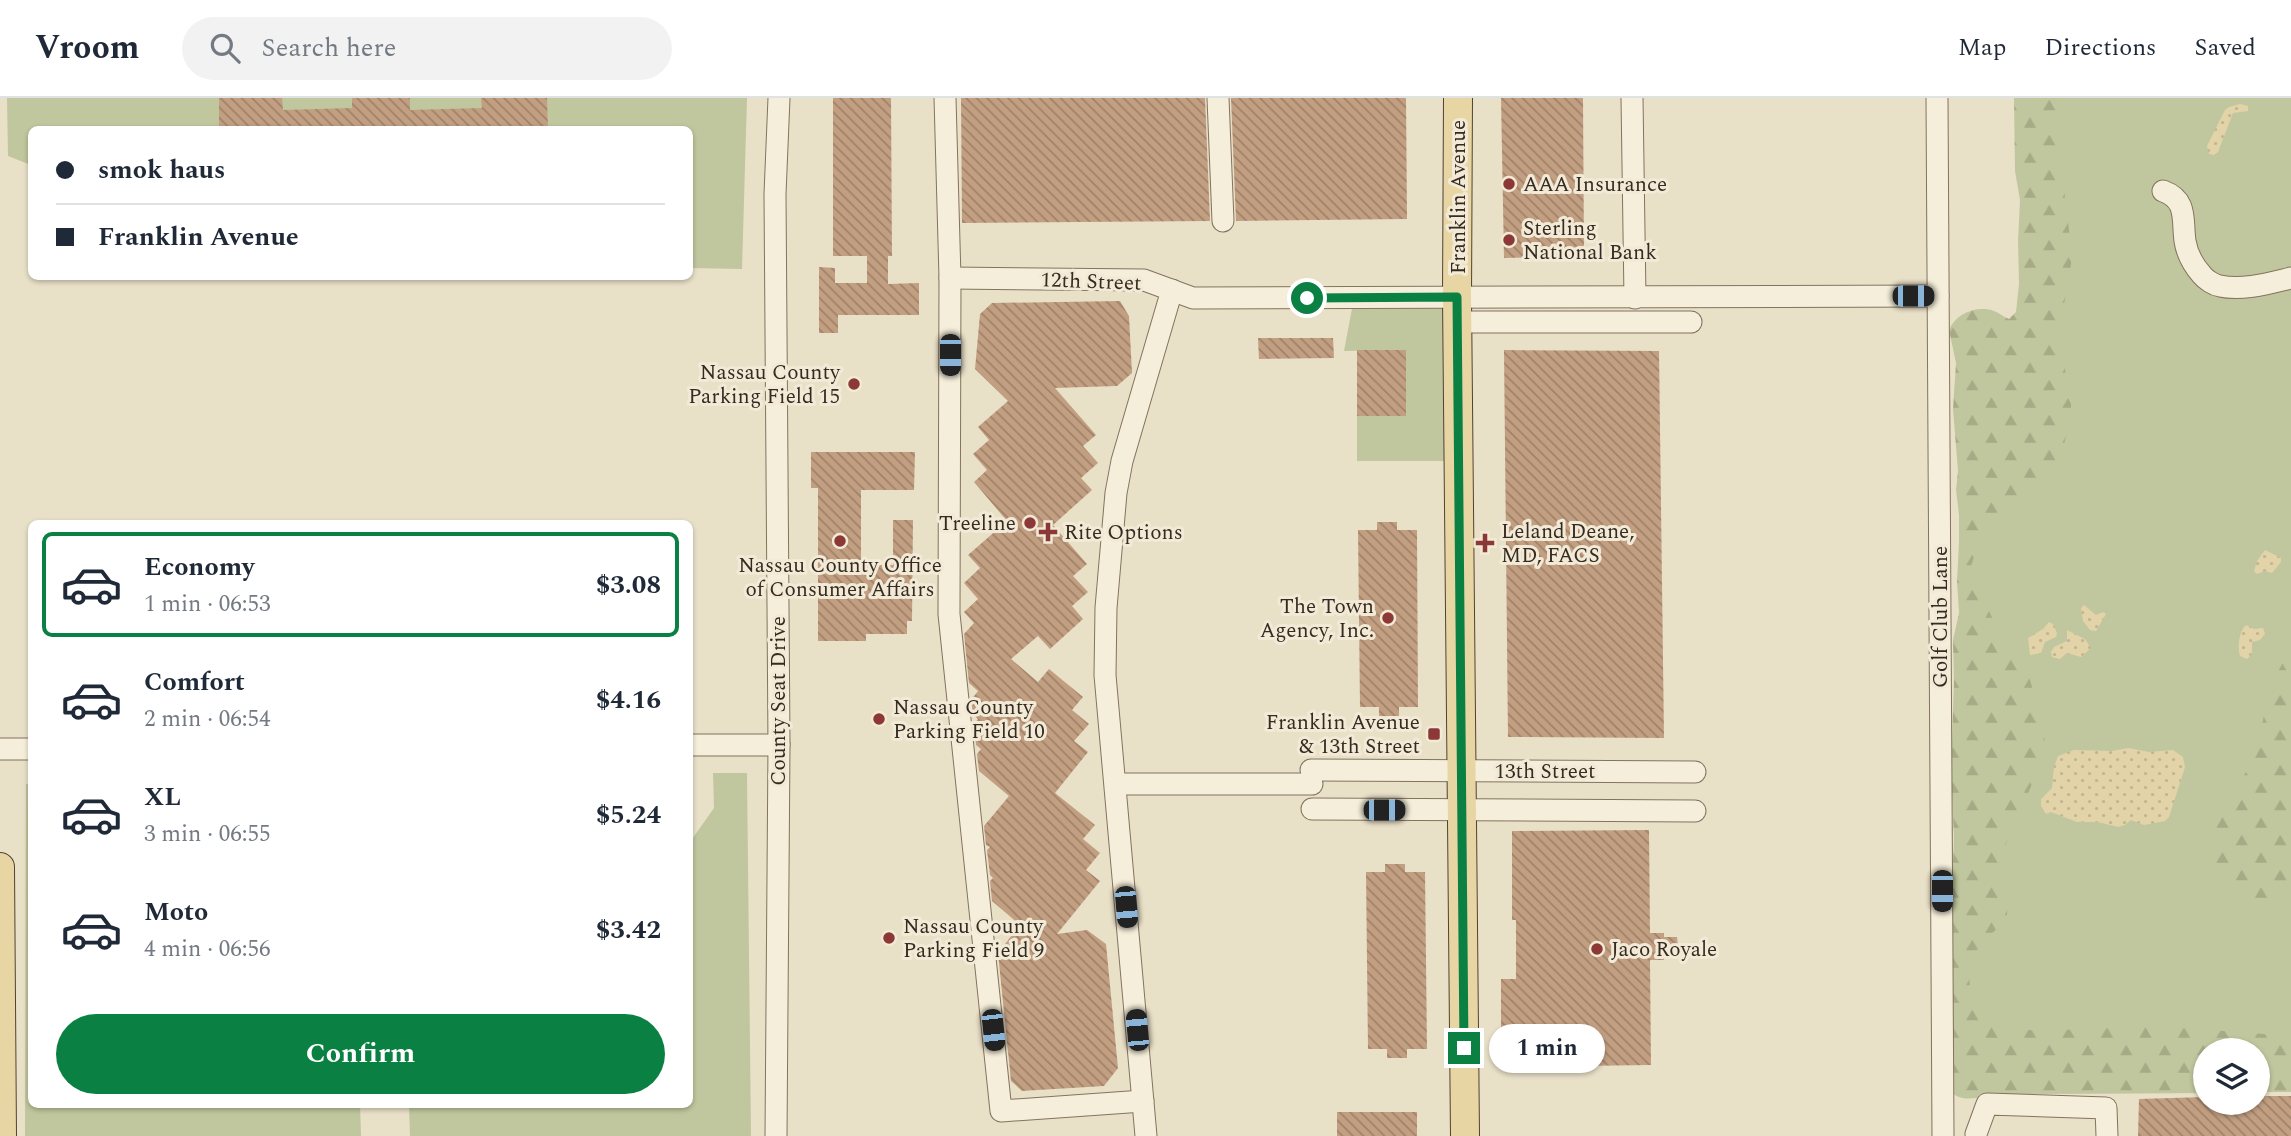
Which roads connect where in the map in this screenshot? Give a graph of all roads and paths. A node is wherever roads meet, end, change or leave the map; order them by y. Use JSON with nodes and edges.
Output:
{"nodes":[{"id":1,"x":779,"y":98,"type":"edge"},
{"id":2,"x":945,"y":98,"type":"edge"},
{"id":3,"x":1219,"y":98,"type":"edge"},
{"id":4,"x":1458,"y":98,"type":"edge"},
{"id":5,"x":1632,"y":98,"type":"edge"},
{"id":6,"x":1937,"y":98,"type":"edge"},
{"id":7,"x":2162,"y":191,"type":"dead end"},
{"id":8,"x":1223,"y":221,"type":"dead end"},
{"id":9,"x":950,"y":278,"type":"junction"},
{"id":10,"x":2285,"y":282,"type":"edge"},
{"id":11,"x":1172,"y":290,"type":"junction"},
{"id":12,"x":1938,"y":296,"type":"junction"},
{"id":13,"x":1634,"y":298,"type":"junction"},
{"id":14,"x":1457,"y":310,"type":"junction"},
{"id":15,"x":1691,"y":321,"type":"dead end"},
{"id":16,"x":693,"y":745,"type":"edge"},
{"id":17,"x":779,"y":745,"type":"junction"},
{"id":18,"x":0,"y":749,"type":"edge"},
{"id":19,"x":28,"y":749,"type":"edge"},
{"id":20,"x":1463,"y":771,"type":"junction"},
{"id":21,"x":1695,"y":772,"type":"dead end"},
{"id":22,"x":1115,"y":784,"type":"junction"},
{"id":23,"x":1312,"y":809,"type":"dead end"},
{"id":24,"x":1463,"y":811,"type":"junction"},
{"id":25,"x":1695,"y":811,"type":"dead end"},
{"id":26,"x":0,"y":867,"type":"edge"},
{"id":27,"x":1,"y":1037,"type":"edge"},
{"id":28,"x":1143,"y":1101,"type":"junction"},
{"id":29,"x":1943,"y":1133,"type":"edge"},
{"id":30,"x":1977,"y":1135,"type":"edge"},
{"id":31,"x":2,"y":1136,"type":"edge"},
{"id":32,"x":776,"y":1136,"type":"edge"},
{"id":33,"x":1146,"y":1136,"type":"edge"},
{"id":34,"x":1465,"y":1136,"type":"edge"},
{"id":35,"x":2107,"y":1136,"type":"edge"}],
"edges":[{"from":1,"to":17,"type":"street","name":"County Seat Drive"},
{"from":2,"to":9,"type":"street"},
{"from":3,"to":8,"type":"street"},
{"from":4,"to":14,"type":"main road","name":"Franklin Avenue"},
{"from":5,"to":13,"type":"street"},
{"from":6,"to":12,"type":"street","name":"Golf Club Lane"},
{"from":7,"to":10,"type":"street"},
{"from":9,"to":11,"type":"street","name":"12th Street"},
{"from":9,"to":28,"type":"street"},
{"from":11,"to":14,"type":"street","name":"12th Street"},
{"from":11,"to":22,"type":"street"},
{"from":12,"to":13,"type":"street","name":"12th Street"},
{"from":12,"to":29,"type":"street","name":"Golf Club Lane"},
{"from":13,"to":14,"type":"street","name":"12th Street"},
{"from":14,"to":15,"type":"street","name":"12th Street"},
{"from":14,"to":20,"type":"main road","name":"Franklin Avenue"},
{"from":16,"to":17,"type":"street"},
{"from":17,"to":32,"type":"street","name":"County Seat Drive"},
{"from":18,"to":19,"type":"street"},
{"from":20,"to":21,"type":"street","name":"13th Street"},
{"from":20,"to":22,"type":"street","name":"13th Street"},
{"from":20,"to":24,"type":"main road","name":"Franklin Avenue"},
{"from":22,"to":28,"type":"street"},
{"from":23,"to":24,"type":"street"},
{"from":24,"to":25,"type":"street"},
{"from":24,"to":34,"type":"main road","name":"Franklin Avenue"},
{"from":26,"to":27,"type":"main road"},
{"from":27,"to":31,"type":"main road"},
{"from":28,"to":33,"type":"street"},
{"from":29,"to":30,"type":"street"},
{"from":30,"to":35,"type":"street"}]}
